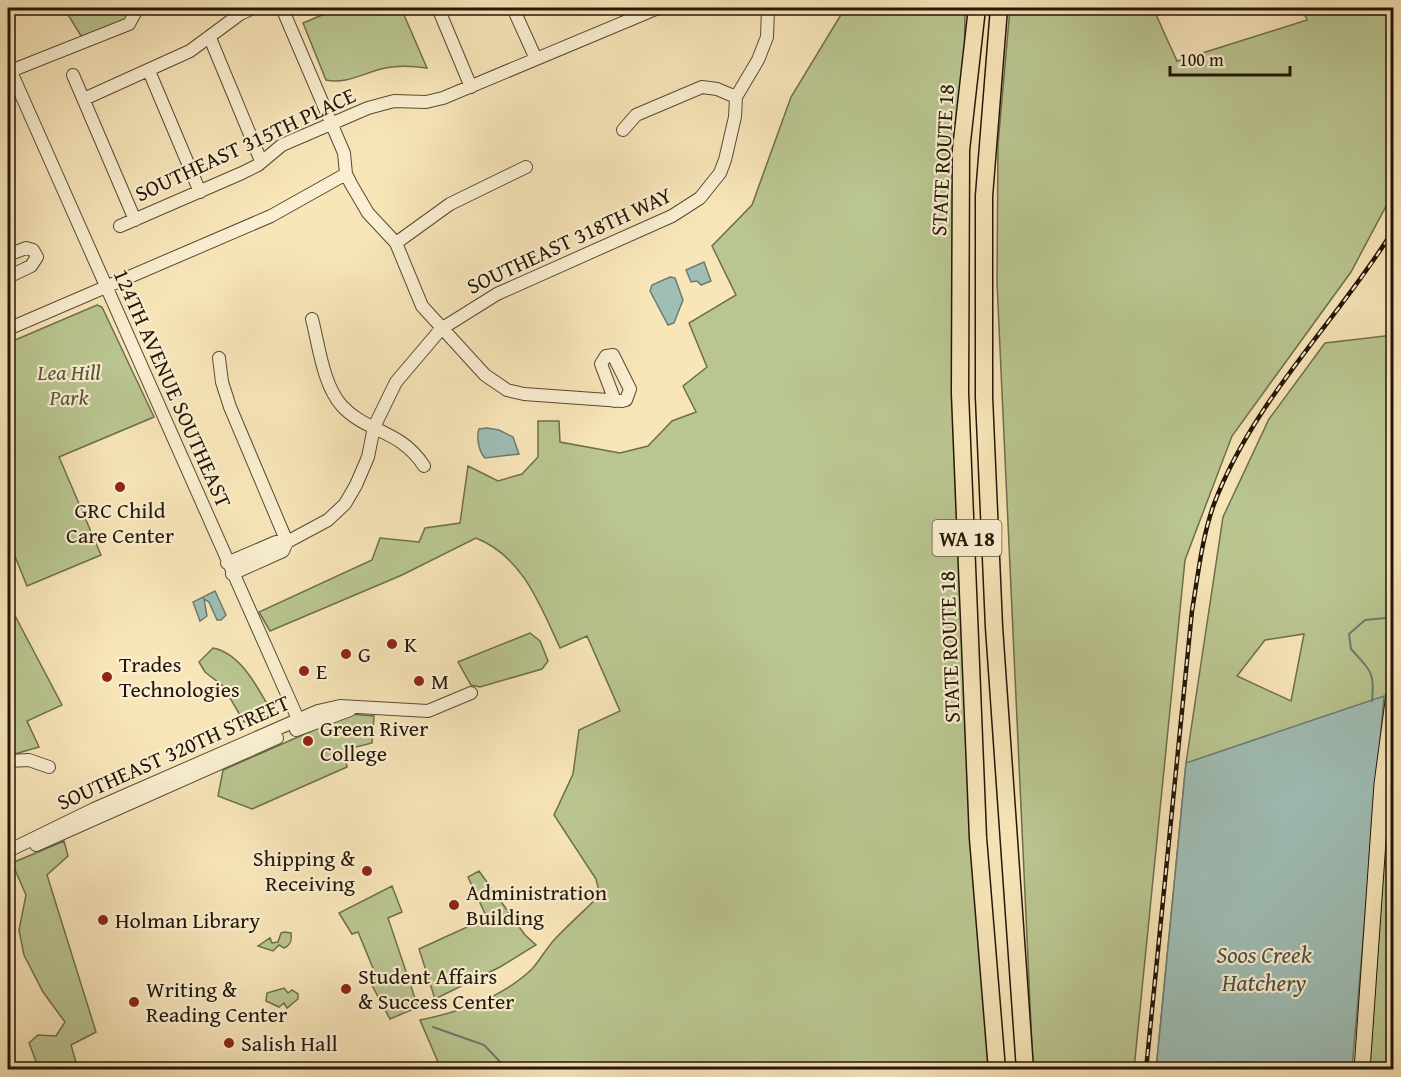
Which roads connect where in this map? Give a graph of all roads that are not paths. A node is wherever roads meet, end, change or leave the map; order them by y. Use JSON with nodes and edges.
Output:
{"nodes":[{"id":1,"x":253,"y":8,"type":"edge"},
{"id":2,"x":282,"y":8,"type":"edge"},
{"id":3,"x":438,"y":8,"type":"edge"},
{"id":4,"x":513,"y":8,"type":"edge"},
{"id":5,"x":658,"y":8,"type":"edge"},
{"id":6,"x":977,"y":8,"type":"edge"},
{"id":7,"x":999,"y":8,"type":"edge"},
{"id":8,"x":768,"y":13,"type":"edge"},
{"id":9,"x":133,"y":14,"type":"edge"},
{"id":10,"x":210,"y":38,"type":"junction"},
{"id":11,"x":536,"y":59,"type":"junction"},
{"id":12,"x":8,"y":69,"type":"edge"},
{"id":13,"x":149,"y":71,"type":"junction"},
{"id":14,"x":73,"y":75,"type":"dead end"},
{"id":15,"x":471,"y":87,"type":"junction"},
{"id":16,"x":736,"y":97,"type":"junction"},
{"id":17,"x":84,"y":99,"type":"junction"},
{"id":18,"x":331,"y":123,"type":"junction"},
{"id":19,"x":623,"y":130,"type":"dead end"},
{"id":20,"x":261,"y":161,"type":"junction"},
{"id":21,"x":526,"y":167,"type":"dead end"},
{"id":22,"x":346,"y":174,"type":"junction"},
{"id":23,"x":200,"y":192,"type":"junction"},
{"id":24,"x":135,"y":220,"type":"junction"},
{"id":25,"x":120,"y":226,"type":"dead end"},
{"id":26,"x":396,"y":243,"type":"junction"},
{"id":27,"x":8,"y":255,"type":"edge"},
{"id":28,"x":8,"y":277,"type":"edge"},
{"id":29,"x":105,"y":286,"type":"junction"},
{"id":30,"x":312,"y":319,"type":"dead end"},
{"id":31,"x":8,"y":329,"type":"edge"},
{"id":32,"x":441,"y":329,"type":"junction"},
{"id":33,"x":219,"y":358,"type":"dead end"},
{"id":34,"x":615,"y":401,"type":"dead end"},
{"id":35,"x":374,"y":427,"type":"junction"},
{"id":36,"x":424,"y":466,"type":"dead end"},
{"id":37,"x":287,"y":542,"type":"junction"},
{"id":38,"x":230,"y":569,"type":"junction"},
{"id":39,"x":471,"y":693,"type":"dead end"},
{"id":40,"x":1394,"y":694,"type":"edge"},
{"id":41,"x":300,"y":724,"type":"junction"},
{"id":42,"x":8,"y":761,"type":"edge"},
{"id":43,"x":49,"y":767,"type":"dead end"},
{"id":44,"x":8,"y":853,"type":"edge"},
{"id":45,"x":997,"y":1070,"type":"edge"},
{"id":46,"x":1025,"y":1070,"type":"edge"},
{"id":47,"x":1362,"y":1070,"type":"edge"}],
"edges":[{"from":1,"to":10,"type":"street"},
{"from":2,"to":18,"type":"street"},
{"from":3,"to":15,"type":"street"},
{"from":4,"to":11,"type":"street"},
{"from":5,"to":11,"type":"street","name":"SOUTHEAST 315TH PLACE"},
{"from":6,"to":45,"type":"highway","name":"STATE ROUTE 18","number":"WA 18"},
{"from":7,"to":46,"type":"highway","name":"STATE ROUTE 18","number":"WA 18"},
{"from":8,"to":16,"type":"street"},
{"from":9,"to":12,"type":"street"},
{"from":10,"to":13,"type":"street"},
{"from":10,"to":20,"type":"street"},
{"from":11,"to":15,"type":"street","name":"SOUTHEAST 315TH PLACE"},
{"from":12,"to":29,"type":"street","name":"124TH AVENUE SOUTHEAST"},
{"from":13,"to":17,"type":"street"},
{"from":13,"to":23,"type":"street"},
{"from":14,"to":17,"type":"street"},
{"from":15,"to":18,"type":"street","name":"SOUTHEAST 315TH PLACE"},
{"from":16,"to":19,"type":"street"},
{"from":16,"to":32,"type":"street","name":"SOUTHEAST 318TH WAY"},
{"from":17,"to":24,"type":"street"},
{"from":18,"to":20,"type":"street","name":"SOUTHEAST 315TH PLACE"},
{"from":18,"to":22,"type":"street"},
{"from":20,"to":23,"type":"street","name":"SOUTHEAST 315TH PLACE"},
{"from":21,"to":26,"type":"street"},
{"from":22,"to":26,"type":"street"},
{"from":22,"to":29,"type":"street"},
{"from":23,"to":24,"type":"street","name":"SOUTHEAST 315TH PLACE"},
{"from":24,"to":25,"type":"street","name":"SOUTHEAST 315TH PLACE"},
{"from":26,"to":32,"type":"street"},
{"from":27,"to":28,"type":"street"},
{"from":29,"to":31,"type":"street"},
{"from":29,"to":38,"type":"street","name":"124TH AVENUE SOUTHEAST"},
{"from":30,"to":35,"type":"street"},
{"from":32,"to":34,"type":"street"},
{"from":32,"to":35,"type":"street","name":"SOUTHEAST 318TH WAY"},
{"from":33,"to":37,"type":"street"},
{"from":35,"to":36,"type":"street"},
{"from":35,"to":37,"type":"street","name":"SOUTHEAST 318TH WAY"},
{"from":37,"to":38,"type":"street","name":"SOUTHEAST 318TH WAY"},
{"from":38,"to":41,"type":"street","name":"124TH AVENUE SOUTHEAST"},
{"from":39,"to":41,"type":"street","name":"SOUTHEAST 320TH STREET"},
{"from":40,"to":47,"type":"main road"},
{"from":41,"to":44,"type":"street","name":"SOUTHEAST 320TH STREET"},
{"from":42,"to":43,"type":"street"}]}
